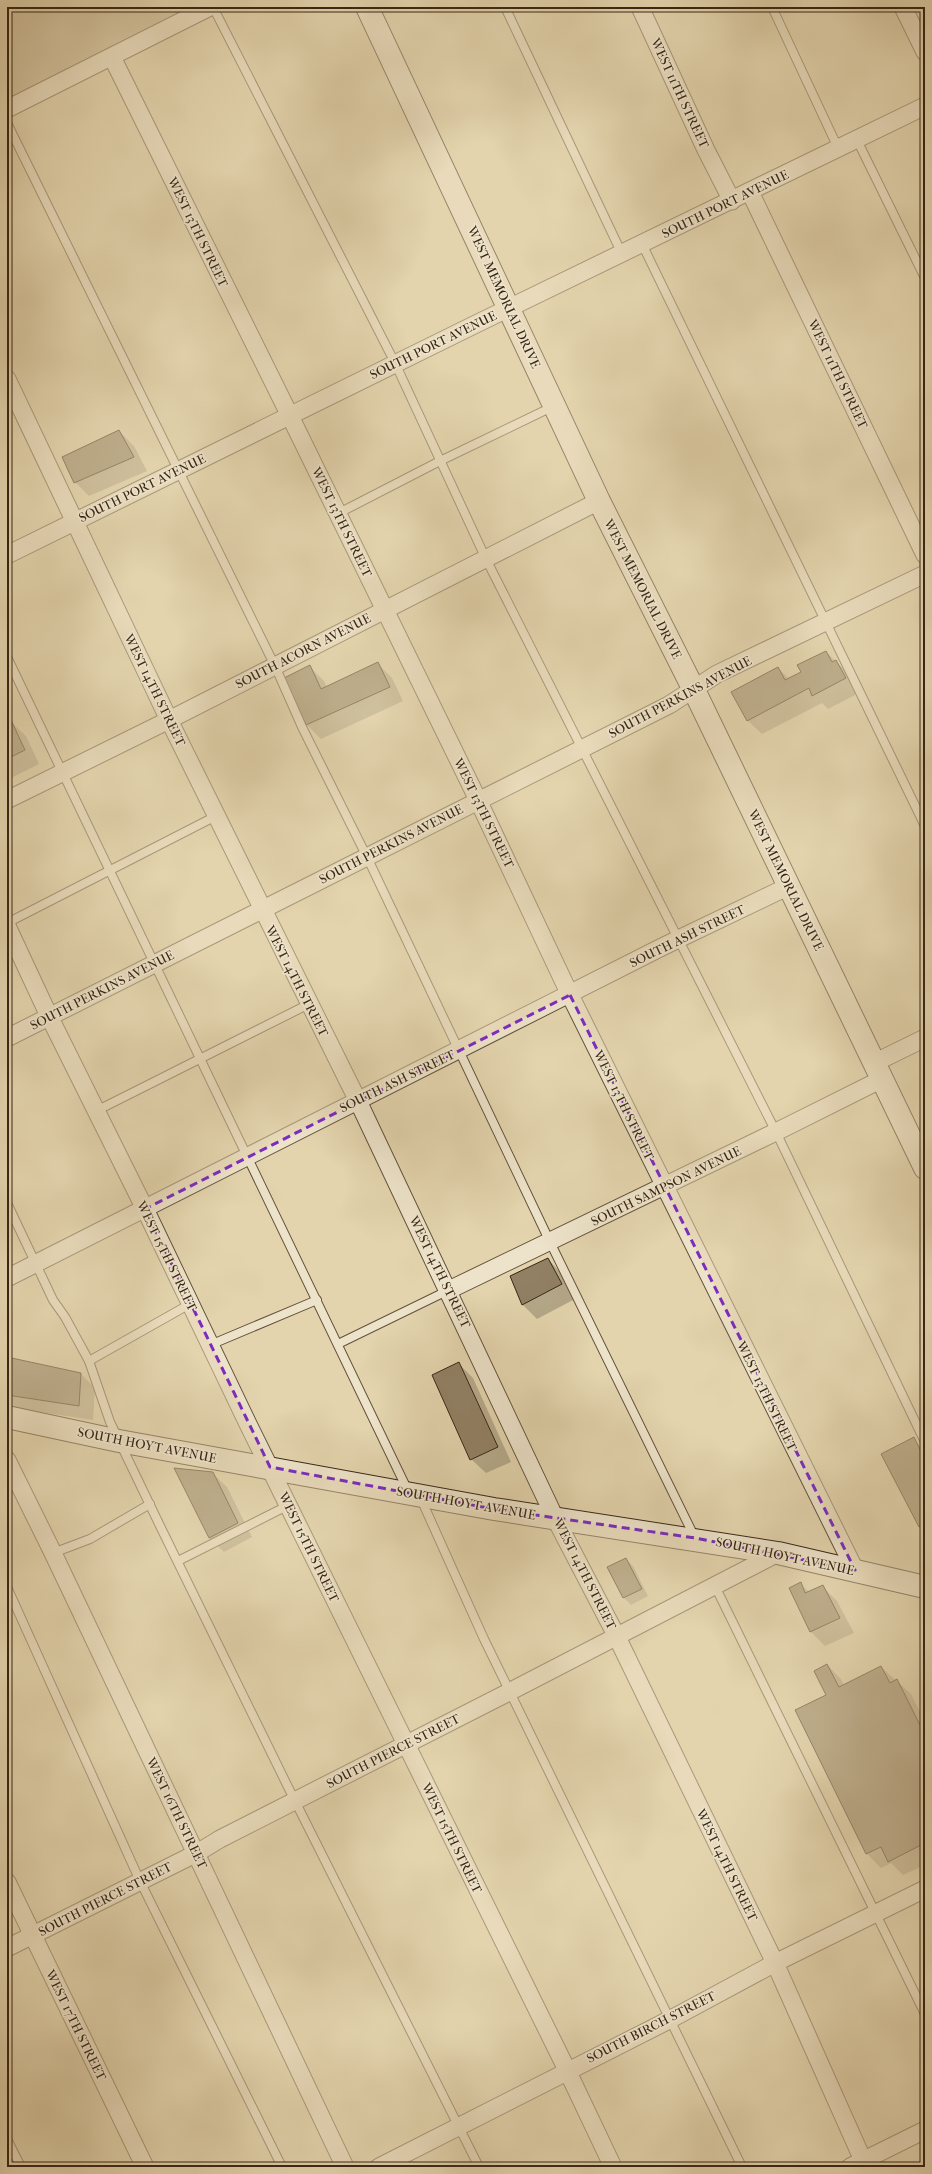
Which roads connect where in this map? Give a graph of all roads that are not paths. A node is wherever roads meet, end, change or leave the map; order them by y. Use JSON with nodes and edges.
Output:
{"nodes":[{"id":1,"x":210,"y":7,"type":"edge"},
{"id":2,"x":214,"y":7,"type":"edge"},
{"id":3,"x":367,"y":7,"type":"edge"},
{"id":4,"x":505,"y":7,"type":"edge"},
{"id":5,"x":640,"y":7,"type":"edge"},
{"id":6,"x":772,"y":7,"type":"edge"},
{"id":7,"x":903,"y":7,"type":"edge"},
{"id":8,"x":925,"y":52,"type":"edge"},
{"id":9,"x":112,"y":57,"type":"junction"},
{"id":10,"x":925,"y":106,"type":"edge"},
{"id":11,"x":7,"y":109,"type":"edge"},
{"id":12,"x":7,"y":123,"type":"edge"},
{"id":13,"x":857,"y":140,"type":"junction"},
{"id":14,"x":838,"y":148,"type":"junction"},
{"id":15,"x":750,"y":192,"type":"junction"},
{"id":16,"x":732,"y":201,"type":"junction"},
{"id":17,"x":642,"y":244,"type":"junction"},
{"id":18,"x":622,"y":254,"type":"junction"},
{"id":19,"x":925,"y":278,"type":"edge"},
{"id":20,"x":510,"y":308,"type":"junction"},
{"id":21,"x":395,"y":363,"type":"junction"},
{"id":22,"x":7,"y":379,"type":"edge"},
{"id":23,"x":555,"y":405,"type":"junction"},
{"id":24,"x":290,"y":416,"type":"junction"},
{"id":25,"x":440,"y":461,"type":"junction"},
{"id":26,"x":178,"y":472,"type":"junction"},
{"id":27,"x":599,"y":501,"type":"junction"},
{"id":28,"x":337,"y":514,"type":"junction"},
{"id":29,"x":74,"y":521,"type":"junction"},
{"id":30,"x":925,"y":555,"type":"edge"},
{"id":31,"x":7,"y":556,"type":"edge"},
{"id":32,"x":486,"y":559,"type":"junction"},
{"id":33,"x":925,"y":574,"type":"edge"},
{"id":34,"x":384,"y":609,"type":"junction"},
{"id":35,"x":826,"y":622,"type":"junction"},
{"id":36,"x":7,"y":657,"type":"edge"},
{"id":37,"x":275,"y":666,"type":"junction"},
{"id":38,"x":694,"y":690,"type":"junction"},
{"id":39,"x":169,"y":720,"type":"junction"},
{"id":40,"x":581,"y":749,"type":"junction"},
{"id":41,"x":62,"y":773,"type":"junction"},
{"id":42,"x":7,"y":800,"type":"edge"},
{"id":43,"x":478,"y":800,"type":"junction"},
{"id":44,"x":216,"y":816,"type":"junction"},
{"id":45,"x":925,"y":826,"type":"edge"},
{"id":46,"x":367,"y":857,"type":"junction"},
{"id":47,"x":110,"y":870,"type":"junction"},
{"id":48,"x":789,"y":886,"type":"junction"},
{"id":49,"x":261,"y":910,"type":"junction"},
{"id":50,"x":7,"y":923,"type":"edge"},
{"id":51,"x":7,"y":926,"type":"edge"},
{"id":52,"x":679,"y":939,"type":"junction"},
{"id":53,"x":156,"y":964,"type":"junction"},
{"id":54,"x":570,"y":995,"type":"junction"},
{"id":55,"x":309,"y":1004,"type":"junction"},
{"id":56,"x":49,"y":1016,"type":"junction"},
{"id":57,"x":7,"y":1038,"type":"edge"},
{"id":58,"x":925,"y":1038,"type":"edge"},
{"id":59,"x":459,"y":1050,"type":"junction"},
{"id":60,"x":201,"y":1057,"type":"junction"},
{"id":61,"x":878,"y":1071,"type":"junction"},
{"id":62,"x":358,"y":1101,"type":"junction"},
{"id":63,"x":96,"y":1111,"type":"junction"},
{"id":64,"x":776,"y":1132,"type":"junction"},
{"id":65,"x":248,"y":1156,"type":"junction"},
{"id":66,"x":925,"y":1168,"type":"edge"},
{"id":67,"x":664,"y":1187,"type":"junction"},
{"id":68,"x":7,"y":1203,"type":"edge"},
{"id":69,"x":145,"y":1208,"type":"junction"},
{"id":70,"x":550,"y":1242,"type":"junction"},
{"id":71,"x":36,"y":1264,"type":"junction"},
{"id":72,"x":7,"y":1278,"type":"edge"},
{"id":73,"x":449,"y":1290,"type":"junction"},
{"id":74,"x":317,"y":1300,"type":"junction"},
{"id":75,"x":190,"y":1304,"type":"junction"},
{"id":76,"x":338,"y":1344,"type":"junction"},
{"id":77,"x":210,"y":1345,"type":"junction"},
{"id":78,"x":89,"y":1361,"type":"junction"},
{"id":79,"x":7,"y":1417,"type":"edge"},
{"id":80,"x":119,"y":1441,"type":"junction"},
{"id":81,"x":925,"y":1442,"type":"edge"},
{"id":82,"x":7,"y":1460,"type":"edge"},
{"id":83,"x":270,"y":1467,"type":"junction"},
{"id":84,"x":414,"y":1494,"type":"junction"},
{"id":85,"x":150,"y":1504,"type":"junction"},
{"id":86,"x":289,"y":1505,"type":"junction"},
{"id":87,"x":555,"y":1518,"type":"junction"},
{"id":88,"x":695,"y":1538,"type":"junction"},
{"id":89,"x":53,"y":1553,"type":"junction"},
{"id":90,"x":778,"y":1553,"type":"junction"},
{"id":91,"x":178,"y":1561,"type":"junction"},
{"id":92,"x":855,"y":1570,"type":"junction"},
{"id":93,"x":715,"y":1586,"type":"junction"},
{"id":94,"x":7,"y":1587,"type":"edge"},
{"id":95,"x":925,"y":1587,"type":"edge"},
{"id":96,"x":616,"y":1635,"type":"junction"},
{"id":97,"x":511,"y":1691,"type":"junction"},
{"id":98,"x":406,"y":1744,"type":"junction"},
{"id":99,"x":295,"y":1800,"type":"junction"},
{"id":100,"x":197,"y":1853,"type":"junction"},
{"id":101,"x":140,"y":1881,"type":"junction"},
{"id":102,"x":7,"y":1882,"type":"edge"},
{"id":103,"x":925,"y":1889,"type":"edge"},
{"id":104,"x":877,"y":1914,"type":"junction"},
{"id":105,"x":33,"y":1935,"type":"junction"},
{"id":106,"x":7,"y":1948,"type":"edge"},
{"id":107,"x":775,"y":1963,"type":"junction"},
{"id":108,"x":925,"y":2014,"type":"edge"},
{"id":109,"x":671,"y":2019,"type":"junction"},
{"id":110,"x":567,"y":2070,"type":"junction"},
{"id":111,"x":459,"y":2126,"type":"junction"},
{"id":112,"x":925,"y":2130,"type":"edge"},
{"id":113,"x":7,"y":2139,"type":"edge"},
{"id":114,"x":860,"y":2165,"type":"edge"},
{"id":115,"x":21,"y":2167,"type":"edge"},
{"id":116,"x":145,"y":2167,"type":"edge"},
{"id":117,"x":282,"y":2167,"type":"edge"},
{"id":118,"x":345,"y":2167,"type":"edge"},
{"id":119,"x":378,"y":2167,"type":"edge"},
{"id":120,"x":479,"y":2167,"type":"edge"},
{"id":121,"x":613,"y":2167,"type":"edge"},
{"id":122,"x":742,"y":2167,"type":"edge"}],
"edges":[{"from":1,"to":9,"type":"street"},
{"from":2,"to":21,"type":"lane"},
{"from":3,"to":20,"type":"main road","name":"WEST MEMORIAL DRIVE"},
{"from":4,"to":18,"type":"lane"},
{"from":5,"to":16,"type":"street","name":"WEST 11TH STREET"},
{"from":6,"to":14,"type":"lane"},
{"from":7,"to":8,"type":"street"},
{"from":9,"to":11,"type":"street"},
{"from":9,"to":24,"type":"street","name":"WEST 13TH STREET"},
{"from":10,"to":13,"type":"street","name":"SOUTH PORT AVENUE"},
{"from":12,"to":26,"type":"lane"},
{"from":13,"to":14,"type":"street","name":"SOUTH PORT AVENUE"},
{"from":13,"to":19,"type":"lane"},
{"from":14,"to":15,"type":"street","name":"SOUTH PORT AVENUE"},
{"from":15,"to":16,"type":"street","name":"SOUTH PORT AVENUE"},
{"from":15,"to":30,"type":"street","name":"WEST 11TH STREET"},
{"from":16,"to":17,"type":"street","name":"SOUTH PORT AVENUE"},
{"from":17,"to":18,"type":"street","name":"SOUTH PORT AVENUE"},
{"from":17,"to":35,"type":"lane"},
{"from":18,"to":20,"type":"street","name":"SOUTH PORT AVENUE"},
{"from":20,"to":21,"type":"street","name":"SOUTH PORT AVENUE"},
{"from":20,"to":23,"type":"main road","name":"WEST MEMORIAL DRIVE"},
{"from":21,"to":24,"type":"street","name":"SOUTH PORT AVENUE"},
{"from":21,"to":25,"type":"lane"},
{"from":22,"to":29,"type":"street","name":"WEST 14TH STREET"},
{"from":23,"to":25,"type":"lane"},
{"from":23,"to":27,"type":"main road","name":"WEST MEMORIAL DRIVE"},
{"from":24,"to":26,"type":"street","name":"SOUTH PORT AVENUE"},
{"from":24,"to":28,"type":"street","name":"WEST 13TH STREET"},
{"from":25,"to":28,"type":"lane"},
{"from":25,"to":32,"type":"lane"},
{"from":26,"to":29,"type":"street","name":"SOUTH PORT AVENUE"},
{"from":26,"to":37,"type":"lane"},
{"from":27,"to":32,"type":"street","name":"SOUTH ACORN AVENUE"},
{"from":27,"to":38,"type":"main road","name":"WEST MEMORIAL DRIVE"},
{"from":28,"to":34,"type":"street","name":"WEST 13TH STREET"},
{"from":29,"to":31,"type":"street","name":"SOUTH PORT AVENUE"},
{"from":29,"to":39,"type":"street","name":"WEST 14TH STREET"},
{"from":32,"to":34,"type":"street","name":"SOUTH ACORN AVENUE"},
{"from":32,"to":40,"type":"lane"},
{"from":33,"to":35,"type":"street","name":"SOUTH PERKINS AVENUE"},
{"from":34,"to":37,"type":"street","name":"SOUTH ACORN AVENUE"},
{"from":34,"to":43,"type":"street","name":"WEST 13TH STREET"},
{"from":35,"to":38,"type":"street","name":"SOUTH PERKINS AVENUE"},
{"from":35,"to":45,"type":"lane"},
{"from":36,"to":41,"type":"lane"},
{"from":37,"to":39,"type":"street","name":"SOUTH ACORN AVENUE"},
{"from":37,"to":46,"type":"lane"},
{"from":38,"to":40,"type":"street","name":"SOUTH PERKINS AVENUE"},
{"from":38,"to":48,"type":"main road","name":"WEST MEMORIAL DRIVE"},
{"from":39,"to":41,"type":"street","name":"SOUTH ACORN AVENUE"},
{"from":39,"to":44,"type":"street","name":"WEST 14TH STREET"},
{"from":40,"to":43,"type":"street","name":"SOUTH PERKINS AVENUE"},
{"from":40,"to":52,"type":"lane"},
{"from":41,"to":42,"type":"street","name":"SOUTH ACORN AVENUE"},
{"from":41,"to":47,"type":"lane"},
{"from":43,"to":46,"type":"street","name":"SOUTH PERKINS AVENUE"},
{"from":43,"to":54,"type":"street","name":"WEST 13TH STREET"},
{"from":44,"to":47,"type":"lane"},
{"from":44,"to":49,"type":"street","name":"WEST 14TH STREET"},
{"from":46,"to":49,"type":"street","name":"SOUTH PERKINS AVENUE"},
{"from":46,"to":59,"type":"lane"},
{"from":47,"to":50,"type":"lane"},
{"from":47,"to":53,"type":"lane"},
{"from":48,"to":52,"type":"street","name":"SOUTH ASH STREET"},
{"from":48,"to":61,"type":"main road","name":"WEST MEMORIAL DRIVE"},
{"from":49,"to":53,"type":"street","name":"SOUTH PERKINS AVENUE"},
{"from":49,"to":55,"type":"street","name":"WEST 14TH STREET"},
{"from":51,"to":56,"type":"street","name":"WEST 15TH STREET"},
{"from":52,"to":54,"type":"street","name":"SOUTH ASH STREET"},
{"from":52,"to":64,"type":"lane"},
{"from":53,"to":56,"type":"street","name":"SOUTH PERKINS AVENUE"},
{"from":53,"to":60,"type":"lane"},
{"from":54,"to":59,"type":"street","name":"SOUTH ASH STREET"},
{"from":54,"to":67,"type":"street","name":"WEST 13TH STREET"},
{"from":55,"to":60,"type":"lane"},
{"from":55,"to":62,"type":"street","name":"WEST 14TH STREET"},
{"from":56,"to":57,"type":"street","name":"SOUTH PERKINS AVENUE"},
{"from":56,"to":63,"type":"street","name":"WEST 15TH STREET"},
{"from":58,"to":61,"type":"street","name":"SOUTH SAMPSON AVENUE"},
{"from":59,"to":62,"type":"street","name":"SOUTH ASH STREET"},
{"from":59,"to":70,"type":"lane"},
{"from":60,"to":63,"type":"lane"},
{"from":60,"to":65,"type":"lane"},
{"from":61,"to":64,"type":"street","name":"SOUTH SAMPSON AVENUE"},
{"from":61,"to":66,"type":"main road","name":"WEST MEMORIAL DRIVE"},
{"from":62,"to":65,"type":"street","name":"SOUTH ASH STREET"},
{"from":62,"to":73,"type":"street","name":"WEST 14TH STREET"},
{"from":63,"to":69,"type":"street","name":"WEST 15TH STREET"},
{"from":64,"to":67,"type":"street","name":"SOUTH SAMPSON AVENUE"},
{"from":64,"to":81,"type":"lane"},
{"from":65,"to":69,"type":"street","name":"SOUTH ASH STREET"},
{"from":65,"to":74,"type":"lane"},
{"from":67,"to":70,"type":"street","name":"SOUTH SAMPSON AVENUE"},
{"from":67,"to":92,"type":"street","name":"WEST 13TH STREET"},
{"from":68,"to":71,"type":"lane"},
{"from":69,"to":71,"type":"street","name":"SOUTH ASH STREET"},
{"from":69,"to":75,"type":"street","name":"WEST 15TH STREET"},
{"from":70,"to":73,"type":"street","name":"SOUTH SAMPSON AVENUE"},
{"from":70,"to":88,"type":"lane"},
{"from":71,"to":72,"type":"street","name":"SOUTH ASH STREET"},
{"from":71,"to":78,"type":"lane"},
{"from":73,"to":76,"type":"lane"},
{"from":73,"to":87,"type":"street","name":"WEST 14TH STREET"},
{"from":74,"to":76,"type":"lane"},
{"from":74,"to":77,"type":"lane"},
{"from":75,"to":77,"type":"street","name":"WEST 15TH STREET"},
{"from":75,"to":78,"type":"lane"},
{"from":76,"to":84,"type":"lane"},
{"from":77,"to":83,"type":"street","name":"WEST 15TH STREET"},
{"from":78,"to":80,"type":"lane"},
{"from":79,"to":80,"type":"main road","name":"SOUTH HOYT AVENUE"},
{"from":80,"to":83,"type":"main road","name":"SOUTH HOYT AVENUE"},
{"from":80,"to":85,"type":"lane"},
{"from":82,"to":89,"type":"street","name":"WEST 16TH STREET"},
{"from":83,"to":84,"type":"main road","name":"SOUTH HOYT AVENUE"},
{"from":83,"to":86,"type":"street","name":"WEST 15TH STREET"},
{"from":84,"to":87,"type":"main road","name":"SOUTH HOYT AVENUE"},
{"from":84,"to":97,"type":"lane"},
{"from":85,"to":89,"type":"lane"},
{"from":85,"to":91,"type":"lane"},
{"from":86,"to":91,"type":"lane"},
{"from":86,"to":98,"type":"street","name":"WEST 15TH STREET"},
{"from":87,"to":88,"type":"main road","name":"SOUTH HOYT AVENUE"},
{"from":87,"to":96,"type":"street","name":"WEST 14TH STREET"},
{"from":88,"to":90,"type":"main road","name":"SOUTH HOYT AVENUE"},
{"from":89,"to":100,"type":"street","name":"WEST 16TH STREET"},
{"from":90,"to":92,"type":"main road","name":"SOUTH HOYT AVENUE"},
{"from":90,"to":93,"type":"street","name":"SOUTH PIERCE STREET"},
{"from":91,"to":99,"type":"lane"},
{"from":92,"to":95,"type":"main road","name":"SOUTH HOYT AVENUE"},
{"from":93,"to":96,"type":"street","name":"SOUTH PIERCE STREET"},
{"from":93,"to":104,"type":"lane"},
{"from":94,"to":101,"type":"lane"},
{"from":96,"to":97,"type":"street","name":"SOUTH PIERCE STREET"},
{"from":96,"to":107,"type":"street","name":"WEST 14TH STREET"},
{"from":97,"to":98,"type":"street","name":"SOUTH PIERCE STREET"},
{"from":97,"to":109,"type":"lane"},
{"from":98,"to":99,"type":"street","name":"SOUTH PIERCE STREET"},
{"from":98,"to":110,"type":"street","name":"WEST 15TH STREET"},
{"from":99,"to":100,"type":"street","name":"SOUTH PIERCE STREET"},
{"from":99,"to":111,"type":"lane"},
{"from":100,"to":101,"type":"street","name":"SOUTH PIERCE STREET"},
{"from":100,"to":118,"type":"street","name":"WEST 16TH STREET"},
{"from":101,"to":105,"type":"street","name":"SOUTH PIERCE STREET"},
{"from":101,"to":117,"type":"lane"},
{"from":102,"to":105,"type":"street","name":"WEST 17TH STREET"},
{"from":103,"to":104,"type":"street","name":"SOUTH BIRCH STREET"},
{"from":104,"to":107,"type":"street","name":"SOUTH BIRCH STREET"},
{"from":104,"to":108,"type":"lane"},
{"from":105,"to":106,"type":"street","name":"SOUTH PIERCE STREET"},
{"from":105,"to":116,"type":"street","name":"WEST 17TH STREET"},
{"from":107,"to":109,"type":"street","name":"SOUTH BIRCH STREET"},
{"from":107,"to":114,"type":"street","name":"WEST 14TH STREET"},
{"from":109,"to":110,"type":"street","name":"SOUTH BIRCH STREET"},
{"from":109,"to":122,"type":"lane"},
{"from":110,"to":111,"type":"street","name":"SOUTH BIRCH STREET"},
{"from":110,"to":121,"type":"street","name":"WEST 15TH STREET"},
{"from":111,"to":119,"type":"street","name":"SOUTH BIRCH STREET"},
{"from":111,"to":120,"type":"lane"},
{"from":112,"to":114,"type":"street"},
{"from":113,"to":115,"type":"lane"}]}
